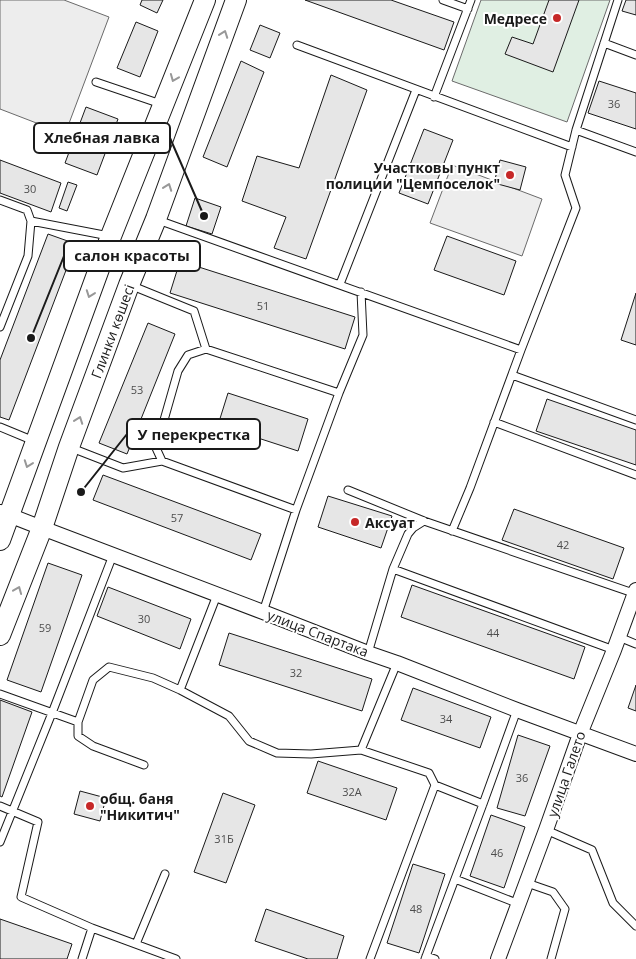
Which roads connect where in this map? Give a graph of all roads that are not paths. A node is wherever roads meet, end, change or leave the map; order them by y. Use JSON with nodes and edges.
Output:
{"nodes":[{"id":1,"x":205,"y":0,"type":"edge"},
{"id":2,"x":236,"y":0,"type":"edge"},
{"id":3,"x":443,"y":0,"type":"edge"},
{"id":4,"x":471,"y":0,"type":"edge"},
{"id":5,"x":618,"y":0,"type":"edge"},
{"id":6,"x":468,"y":9,"type":"junction"},
{"id":7,"x":604,"y":43,"type":"junction"},
{"id":8,"x":297,"y":45,"type":"dead end"},
{"id":9,"x":636,"y":55,"type":"edge"},
{"id":10,"x":96,"y":82,"type":"dead end"},
{"id":11,"x":416,"y":90,"type":"junction"},
{"id":12,"x":434,"y":97,"type":"junction"},
{"id":13,"x":164,"y":105,"type":"junction"},
{"id":14,"x":576,"y":130,"type":"junction"},
{"id":15,"x":572,"y":147,"type":"junction"},
{"id":16,"x":636,"y":152,"type":"edge"},
{"id":17,"x":0,"y":200,"type":"edge"},
{"id":18,"x":156,"y":219,"type":"junction"},
{"id":19,"x":31,"y":221,"type":"junction"},
{"id":20,"x":111,"y":236,"type":"junction"},
{"id":21,"x":340,"y":284,"type":"junction"},
{"id":22,"x":129,"y":285,"type":"junction"},
{"id":23,"x":361,"y":292,"type":"junction"},
{"id":24,"x":0,"y":327,"type":"edge"},
{"id":25,"x":206,"y":349,"type":"junction"},
{"id":26,"x":521,"y":350,"type":"junction"},
{"id":27,"x":512,"y":375,"type":"junction"},
{"id":28,"x":339,"y":393,"type":"junction"},
{"id":29,"x":636,"y":420,"type":"edge"},
{"id":30,"x":494,"y":422,"type":"junction"},
{"id":31,"x":0,"y":427,"type":"edge"},
{"id":32,"x":36,"y":442,"type":"junction"},
{"id":33,"x":69,"y":447,"type":"junction"},
{"id":34,"x":162,"y":461,"type":"junction"},
{"id":35,"x":636,"y":475,"type":"edge"},
{"id":36,"x":348,"y":490,"type":"dead end"},
{"id":37,"x":296,"y":510,"type":"junction"},
{"id":38,"x":5,"y":513,"type":"edge"},
{"id":39,"x":424,"y":521,"type":"junction"},
{"id":40,"x":42,"y":528,"type":"junction"},
{"id":41,"x":452,"y":531,"type":"junction"},
{"id":42,"x":0,"y":540,"type":"edge"},
{"id":43,"x":112,"y":555,"type":"junction"},
{"id":44,"x":393,"y":569,"type":"junction"},
{"id":45,"x":636,"y":592,"type":"edge"},
{"id":46,"x":217,"y":595,"type":"junction"},
{"id":47,"x":263,"y":612,"type":"junction"},
{"id":48,"x":0,"y":635,"type":"edge"},
{"id":49,"x":616,"y":644,"type":"junction"},
{"id":50,"x":636,"y":644,"type":"edge"},
{"id":51,"x":368,"y":653,"type":"junction"},
{"id":52,"x":397,"y":663,"type":"junction"},
{"id":53,"x":180,"y":690,"type":"junction"},
{"id":54,"x":0,"y":694,"type":"edge"},
{"id":55,"x":517,"y":710,"type":"junction"},
{"id":56,"x":52,"y":713,"type":"junction"},
{"id":57,"x":78,"y":722,"type":"junction"},
{"id":58,"x":580,"y":734,"type":"junction"},
{"id":59,"x":361,"y":750,"type":"junction"},
{"id":60,"x":636,"y":754,"type":"edge"},
{"id":61,"x":144,"y":765,"type":"dead end"},
{"id":62,"x":435,"y":785,"type":"junction"},
{"id":63,"x":483,"y":804,"type":"junction"},
{"id":64,"x":0,"y":806,"type":"edge"},
{"id":65,"x":13,"y":812,"type":"junction"},
{"id":66,"x":546,"y":830,"type":"junction"},
{"id":67,"x":0,"y":842,"type":"edge"},
{"id":68,"x":165,"y":874,"type":"dead end"},
{"id":69,"x":455,"y":878,"type":"junction"},
{"id":70,"x":527,"y":884,"type":"junction"},
{"id":71,"x":519,"y":904,"type":"junction"},
{"id":72,"x":636,"y":926,"type":"edge"},
{"id":73,"x":92,"y":928,"type":"junction"},
{"id":74,"x":136,"y":944,"type":"junction"},
{"id":75,"x":426,"y":958,"type":"edge"},
{"id":76,"x":82,"y":959,"type":"edge"},
{"id":77,"x":176,"y":959,"type":"edge"},
{"id":78,"x":370,"y":959,"type":"edge"},
{"id":79,"x":435,"y":959,"type":"edge"},
{"id":80,"x":498,"y":959,"type":"edge"},
{"id":81,"x":551,"y":959,"type":"edge"}],
"edges":[{"from":1,"to":13,"type":"main road","one_way":true},
{"from":18,"to":2,"type":"main road","name":"Глинки көшесі","one_way":true},
{"from":3,"to":6,"type":"lane"},
{"from":4,"to":6,"type":"lane"},
{"from":5,"to":7,"type":"lane"},
{"from":6,"to":12,"type":"lane"},
{"from":7,"to":9,"type":"lane"},
{"from":7,"to":14,"type":"lane"},
{"from":8,"to":11,"type":"lane"},
{"from":10,"to":13,"type":"lane"},
{"from":11,"to":12,"type":"lane"},
{"from":11,"to":21,"type":"lane"},
{"from":12,"to":15,"type":"lane"},
{"from":13,"to":20,"type":"main road"},
{"from":14,"to":15,"type":"lane"},
{"from":14,"to":16,"type":"lane"},
{"from":15,"to":26,"type":"lane"},
{"from":17,"to":19,"type":"lane"},
{"from":18,"to":21,"type":"lane"},
{"from":18,"to":22,"type":"main road","name":"Глинки көшесі"},
{"from":19,"to":20,"type":"lane"},
{"from":19,"to":24,"type":"lane"},
{"from":20,"to":32,"type":"main road","one_way":true},
{"from":21,"to":23,"type":"lane"},
{"from":22,"to":25,"type":"lane"},
{"from":33,"to":22,"type":"main road","name":"Глинки көшесі","one_way":true},
{"from":23,"to":26,"type":"lane"},
{"from":23,"to":28,"type":"lane"},
{"from":25,"to":28,"type":"lane"},
{"from":25,"to":34,"type":"lane"},
{"from":26,"to":27,"type":"lane"},
{"from":27,"to":29,"type":"lane"},
{"from":27,"to":30,"type":"lane"},
{"from":28,"to":37,"type":"lane"},
{"from":30,"to":35,"type":"lane"},
{"from":30,"to":41,"type":"lane"},
{"from":31,"to":32,"type":"lane"},
{"from":32,"to":38,"type":"main road","one_way":true},
{"from":33,"to":34,"type":"lane"},
{"from":33,"to":40,"type":"main road","name":"Глинки көшесі"},
{"from":34,"to":37,"type":"lane"},
{"from":36,"to":39,"type":"lane"},
{"from":37,"to":47,"type":"lane"},
{"from":38,"to":40,"type":"street","name":"улица Спартака"},
{"from":38,"to":42,"type":"main road"},
{"from":39,"to":41,"type":"lane"},
{"from":39,"to":44,"type":"lane"},
{"from":40,"to":43,"type":"street","name":"улица Спартака"},
{"from":48,"to":40,"type":"main road","name":"Глинки көшесі","one_way":true},
{"from":41,"to":45,"type":"lane"},
{"from":43,"to":46,"type":"street","name":"улица Спартака"},
{"from":43,"to":56,"type":"lane"},
{"from":44,"to":49,"type":"lane"},
{"from":44,"to":51,"type":"lane"},
{"from":45,"to":49,"type":"street","name":"улица Галето"},
{"from":46,"to":47,"type":"street","name":"улица Спартака"},
{"from":46,"to":53,"type":"lane"},
{"from":47,"to":51,"type":"street","name":"улица Спартака"},
{"from":49,"to":50,"type":"lane"},
{"from":49,"to":58,"type":"street","name":"улица Галето"},
{"from":51,"to":52,"type":"street","name":"улица Спартака"},
{"from":52,"to":55,"type":"street","name":"улица Спартака"},
{"from":52,"to":59,"type":"lane"},
{"from":53,"to":57,"type":"lane"},
{"from":53,"to":59,"type":"lane"},
{"from":54,"to":56,"type":"lane"},
{"from":55,"to":58,"type":"street","name":"улица Спартака"},
{"from":55,"to":63,"type":"lane"},
{"from":56,"to":57,"type":"lane"},
{"from":56,"to":65,"type":"lane"},
{"from":57,"to":61,"type":"lane"},
{"from":58,"to":60,"type":"street","name":"улица Спартака"},
{"from":58,"to":66,"type":"street","name":"улица Галето"},
{"from":59,"to":62,"type":"lane"},
{"from":62,"to":63,"type":"lane"},
{"from":62,"to":78,"type":"lane"},
{"from":63,"to":69,"type":"lane"},
{"from":64,"to":65,"type":"lane"},
{"from":65,"to":67,"type":"lane"},
{"from":65,"to":73,"type":"lane"},
{"from":66,"to":70,"type":"street","name":"улица Галето"},
{"from":66,"to":72,"type":"lane"},
{"from":68,"to":74,"type":"lane"},
{"from":69,"to":71,"type":"lane"},
{"from":69,"to":75,"type":"lane"},
{"from":70,"to":71,"type":"street","name":"улица Галето"},
{"from":70,"to":81,"type":"lane"},
{"from":71,"to":80,"type":"street","name":"улица Галето"},
{"from":73,"to":74,"type":"lane"},
{"from":73,"to":76,"type":"lane"},
{"from":74,"to":77,"type":"lane"},
{"from":75,"to":79,"type":"lane"}]}
